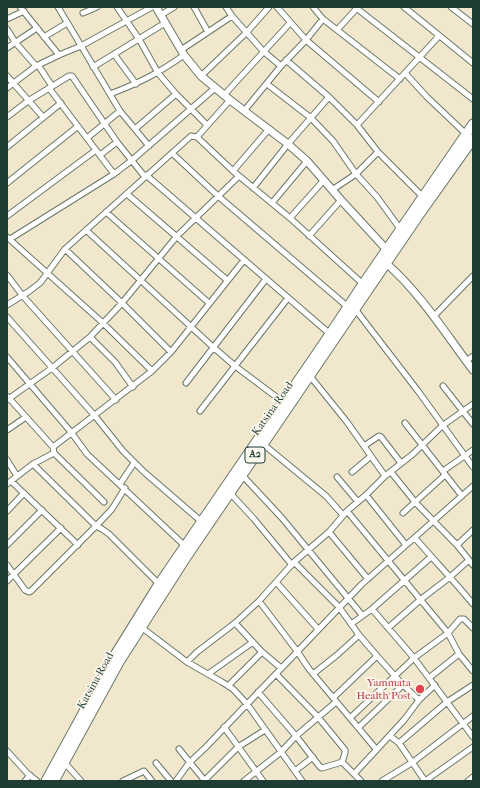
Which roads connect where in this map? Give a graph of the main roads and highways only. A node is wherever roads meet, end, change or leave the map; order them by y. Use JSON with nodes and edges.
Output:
{"nodes":[{"id":1,"x":473,"y":124,"type":"edge"},
{"id":2,"x":470,"y":142,"type":"edge"},
{"id":3,"x":391,"y":248,"type":"junction"},
{"id":4,"x":351,"y":308,"type":"junction"},
{"id":5,"x":46,"y":781,"type":"edge"},
{"id":6,"x":54,"y":781,"type":"edge"}],
"edges":[{"from":1,"to":2,"type":"highway","number":"A2"},
{"from":2,"to":3,"type":"highway","name":"Katsina Road","number":"A2"},
{"from":2,"to":3,"type":"highway","number":"A2"},
{"from":3,"to":4,"type":"highway","number":"A2"},
{"from":3,"to":4,"type":"highway","name":"Katsina Road","number":"A2"},
{"from":4,"to":5,"type":"highway","name":"Katsina Road","number":"A2"},
{"from":4,"to":6,"type":"highway","name":"Katsina Road","number":"A2"}]}
